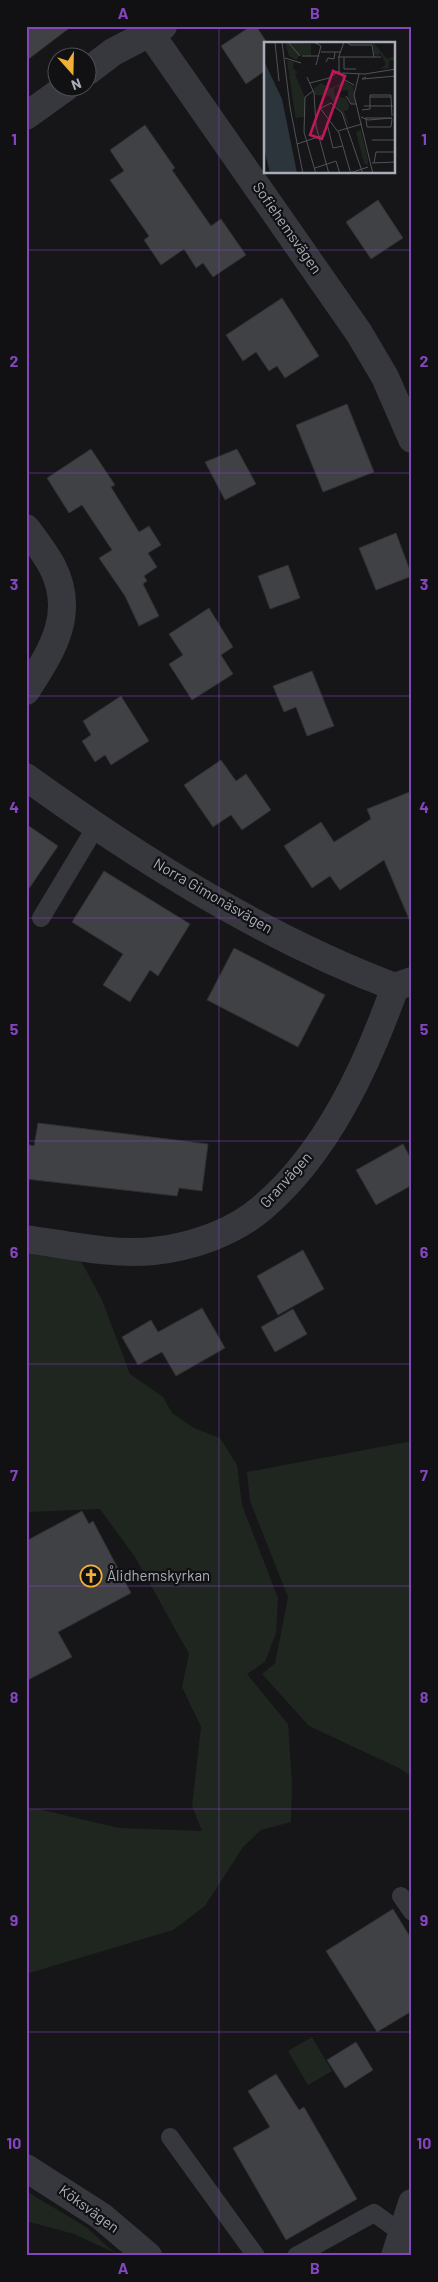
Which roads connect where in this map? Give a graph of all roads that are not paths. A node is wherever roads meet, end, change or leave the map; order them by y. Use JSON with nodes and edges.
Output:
{"nodes":[{"id":1,"x":153,"y":29,"type":"edge"},
{"id":2,"x":98,"y":63,"type":"edge"},
{"id":3,"x":51,"y":98,"type":"edge"},
{"id":4,"x":26,"y":116,"type":"edge"},
{"id":5,"x":412,"y":438,"type":"edge"},
{"id":6,"x":26,"y":528,"type":"edge"},
{"id":7,"x":26,"y":691,"type":"edge"},
{"id":8,"x":26,"y":777,"type":"edge"},
{"id":9,"x":97,"y":825,"type":"junction"},
{"id":10,"x":41,"y":918,"type":"dead end"},
{"id":11,"x":403,"y":984,"type":"edge"},
{"id":12,"x":26,"y":1239,"type":"edge"},
{"id":13,"x":401,"y":1896,"type":"dead end"},
{"id":14,"x":412,"y":1912,"type":"edge"},
{"id":15,"x":170,"y":2137,"type":"dead end"},
{"id":16,"x":26,"y":2168,"type":"edge"},
{"id":17,"x":412,"y":2203,"type":"edge"},
{"id":18,"x":399,"y":2245,"type":"edge"},
{"id":19,"x":148,"y":2256,"type":"edge"},
{"id":20,"x":256,"y":2256,"type":"edge"},
{"id":21,"x":296,"y":2256,"type":"edge"}],
"edges":[{"from":1,"to":2,"type":"street"},
{"from":1,"to":5,"type":"street","name":"Sofiehemsvägen"},
{"from":3,"to":4,"type":"street"},
{"from":6,"to":7,"type":"street"},
{"from":8,"to":9,"type":"street","name":"Norra Gimonäsvägen"},
{"from":9,"to":10,"type":"lane"},
{"from":9,"to":11,"type":"street","name":"Norra Gimonäsvägen"},
{"from":11,"to":12,"type":"street","name":"Granvägen"},
{"from":13,"to":14,"type":"lane"},
{"from":15,"to":20,"type":"lane"},
{"from":16,"to":19,"type":"street","name":"Köksvägen"},
{"from":17,"to":18,"type":"street"},
{"from":18,"to":21,"type":"lane"}]}
